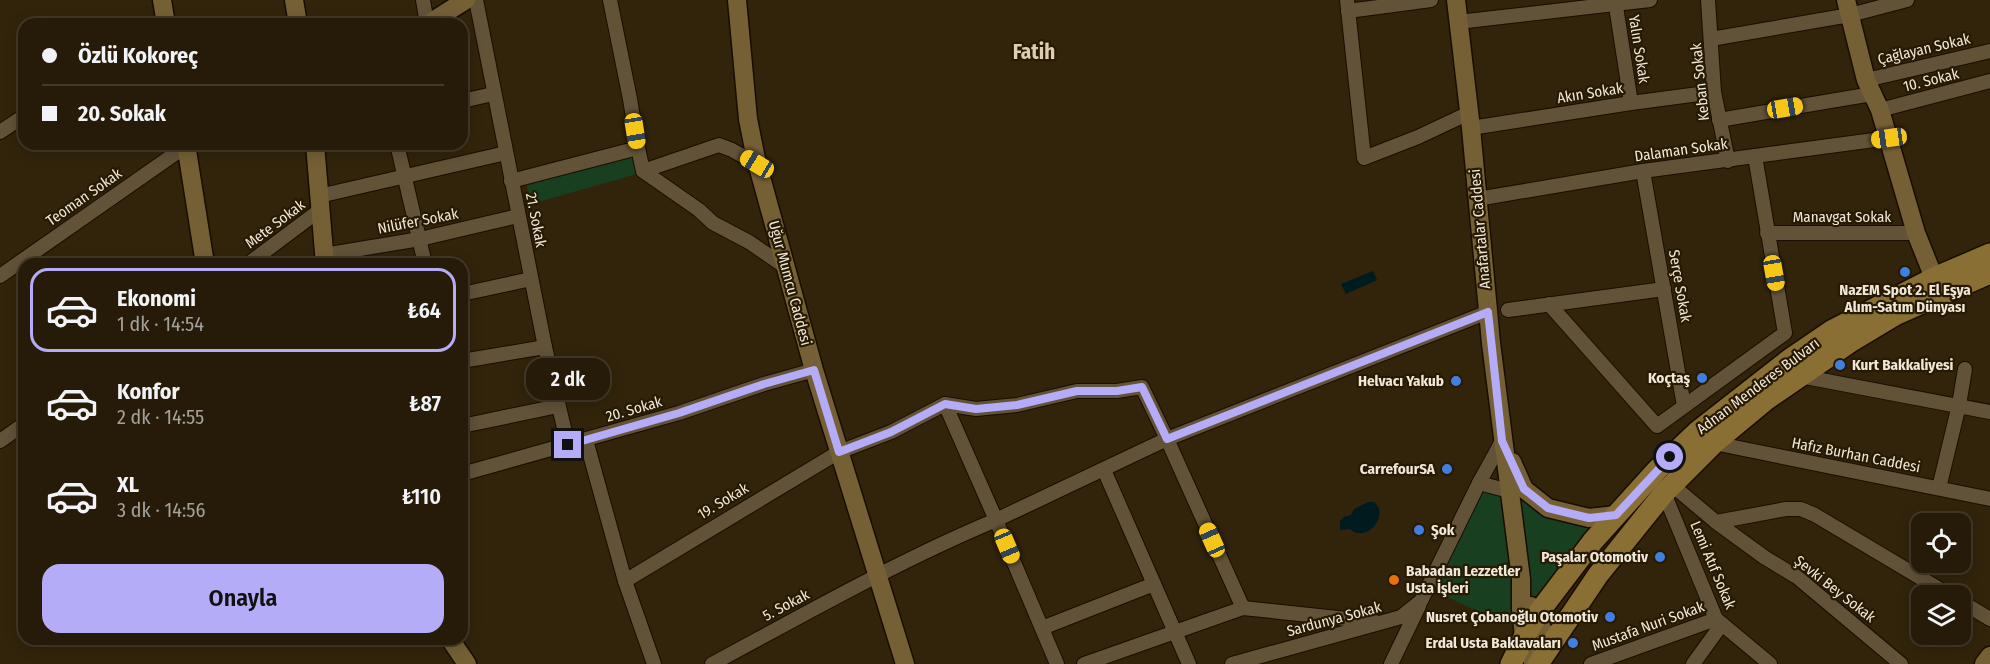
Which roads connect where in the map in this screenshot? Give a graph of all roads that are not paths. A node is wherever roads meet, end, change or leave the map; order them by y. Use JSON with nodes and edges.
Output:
{"nodes":[{"id":1,"x":162,"y":0,"type":"edge"},
{"id":2,"x":294,"y":0,"type":"edge"},
{"id":3,"x":423,"y":0,"type":"edge"},
{"id":4,"x":466,"y":0,"type":"edge"},
{"id":5,"x":476,"y":0,"type":"edge"},
{"id":6,"x":609,"y":0,"type":"edge"},
{"id":7,"x":737,"y":0,"type":"edge"},
{"id":8,"x":1431,"y":0,"type":"edge"},
{"id":9,"x":1456,"y":0,"type":"edge"},
{"id":10,"x":1650,"y":0,"type":"edge"},
{"id":11,"x":1708,"y":0,"type":"edge"},
{"id":12,"x":1906,"y":0,"type":"edge"},
{"id":13,"x":1615,"y":2,"type":"edge"},
{"id":14,"x":1347,"y":6,"type":"edge"},
{"id":15,"x":1848,"y":8,"type":"edge"},
{"id":16,"x":164,"y":18,"type":"edge"},
{"id":17,"x":297,"y":18,"type":"edge"},
{"id":18,"x":426,"y":18,"type":"edge"},
{"id":19,"x":437,"y":18,"type":"edge"},
{"id":20,"x":1458,"y":22,"type":"junction"},
{"id":21,"x":1711,"y":39,"type":"junction"},
{"id":22,"x":1990,"y":51,"type":"edge"},
{"id":23,"x":1990,"y":81,"type":"edge"},
{"id":24,"x":1714,"y":92,"type":"junction"},
{"id":25,"x":493,"y":94,"type":"junction"},
{"id":26,"x":1873,"y":94,"type":"junction"},
{"id":27,"x":468,"y":100,"type":"edge"},
{"id":28,"x":1631,"y":103,"type":"junction"},
{"id":29,"x":18,"y":120,"type":"edge"},
{"id":30,"x":1470,"y":120,"type":"junction"},
{"id":31,"x":1719,"y":120,"type":"junction"},
{"id":32,"x":0,"y":132,"type":"edge"},
{"id":33,"x":1889,"y":138,"type":"junction"},
{"id":34,"x":638,"y":148,"type":"junction"},
{"id":35,"x":179,"y":150,"type":"edge"},
{"id":36,"x":187,"y":150,"type":"edge"},
{"id":37,"x":316,"y":150,"type":"edge"},
{"id":38,"x":398,"y":150,"type":"edge"},
{"id":39,"x":506,"y":153,"type":"junction"},
{"id":40,"x":1755,"y":156,"type":"junction"},
{"id":41,"x":1728,"y":160,"type":"junction"},
{"id":42,"x":757,"y":164,"type":"junction"},
{"id":43,"x":644,"y":171,"type":"junction"},
{"id":44,"x":1643,"y":171,"type":"junction"},
{"id":45,"x":404,"y":176,"type":"junction"},
{"id":46,"x":511,"y":181,"type":"junction"},
{"id":47,"x":1477,"y":199,"type":"junction"},
{"id":48,"x":320,"y":203,"type":"junction"},
{"id":49,"x":518,"y":216,"type":"junction"},
{"id":50,"x":1767,"y":233,"type":"junction"},
{"id":51,"x":1917,"y":233,"type":"junction"},
{"id":52,"x":420,"y":239,"type":"junction"},
{"id":53,"x":1990,"y":254,"type":"edge"},
{"id":54,"x":26,"y":258,"type":"edge"},
{"id":55,"x":204,"y":258,"type":"edge"},
{"id":56,"x":255,"y":258,"type":"edge"},
{"id":57,"x":324,"y":258,"type":"edge"},
{"id":58,"x":329,"y":258,"type":"edge"},
{"id":59,"x":424,"y":258,"type":"edge"},
{"id":60,"x":18,"y":263,"type":"edge"},
{"id":61,"x":787,"y":268,"type":"junction"},
{"id":62,"x":1990,"y":273,"type":"edge"},
{"id":63,"x":0,"y":276,"type":"edge"},
{"id":64,"x":1934,"y":278,"type":"junction"},
{"id":65,"x":531,"y":279,"type":"junction"},
{"id":66,"x":1664,"y":289,"type":"junction"},
{"id":67,"x":468,"y":293,"type":"edge"},
{"id":68,"x":1549,"y":304,"type":"junction"},
{"id":69,"x":1508,"y":310,"type":"dead end"},
{"id":70,"x":1488,"y":312,"type":"junction"},
{"id":71,"x":545,"y":347,"type":"junction"},
{"id":72,"x":468,"y":359,"type":"edge"},
{"id":73,"x":1965,"y":369,"type":"dead end"},
{"id":74,"x":814,"y":370,"type":"junction"},
{"id":75,"x":1800,"y":376,"type":"junction"},
{"id":76,"x":945,"y":404,"type":"junction"},
{"id":77,"x":558,"y":405,"type":"junction"},
{"id":78,"x":1959,"y":405,"type":"junction"},
{"id":79,"x":1684,"y":406,"type":"junction"},
{"id":80,"x":1990,"y":412,"type":"edge"},
{"id":81,"x":468,"y":425,"type":"edge"},
{"id":82,"x":18,"y":428,"type":"edge"},
{"id":83,"x":1167,"y":439,"type":"junction"},
{"id":84,"x":586,"y":440,"type":"junction"},
{"id":85,"x":0,"y":441,"type":"edge"},
{"id":86,"x":1502,"y":441,"type":"junction"},
{"id":87,"x":1714,"y":443,"type":"junction"},
{"id":88,"x":568,"y":445,"type":"junction"},
{"id":89,"x":839,"y":452,"type":"junction"},
{"id":90,"x":1104,"y":470,"type":"junction"},
{"id":91,"x":468,"y":472,"type":"edge"},
{"id":92,"x":1479,"y":483,"type":"junction"},
{"id":93,"x":1938,"y":488,"type":"junction"},
{"id":94,"x":1668,"y":489,"type":"junction"},
{"id":95,"x":1509,"y":491,"type":"junction"},
{"id":96,"x":1990,"y":499,"type":"edge"},
{"id":97,"x":1616,"y":515,"type":"junction"},
{"id":98,"x":996,"y":519,"type":"junction"},
{"id":99,"x":1716,"y":522,"type":"junction"},
{"id":100,"x":876,"y":576,"type":"junction"},
{"id":101,"x":1521,"y":579,"type":"junction"},
{"id":102,"x":626,"y":581,"type":"junction"},
{"id":103,"x":1154,"y":584,"type":"junction"},
{"id":104,"x":1933,"y":585,"type":"edge"},
{"id":105,"x":1421,"y":601,"type":"junction"},
{"id":106,"x":1243,"y":608,"type":"junction"},
{"id":107,"x":1971,"y":608,"type":"edge"},
{"id":108,"x":1536,"y":617,"type":"junction"},
{"id":109,"x":1990,"y":619,"type":"edge"},
{"id":110,"x":1719,"y":622,"type":"junction"},
{"id":111,"x":1383,"y":623,"type":"junction"},
{"id":112,"x":1042,"y":628,"type":"junction"},
{"id":113,"x":1176,"y":632,"type":"junction"},
{"id":114,"x":1524,"y":637,"type":"junction"},
{"id":115,"x":454,"y":645,"type":"edge"},
{"id":116,"x":1550,"y":645,"type":"junction"},
{"id":117,"x":1990,"y":656,"type":"edge"},
{"id":118,"x":467,"y":664,"type":"edge"},
{"id":119,"x":654,"y":664,"type":"edge"},
{"id":120,"x":712,"y":664,"type":"edge"},
{"id":121,"x":905,"y":664,"type":"edge"},
{"id":122,"x":1057,"y":664,"type":"edge"},
{"id":123,"x":1084,"y":664,"type":"edge"},
{"id":124,"x":1189,"y":664,"type":"edge"},
{"id":125,"x":1232,"y":664,"type":"edge"},
{"id":126,"x":1391,"y":664,"type":"edge"},
{"id":127,"x":1511,"y":664,"type":"edge"},
{"id":128,"x":1536,"y":664,"type":"edge"},
{"id":129,"x":1591,"y":664,"type":"edge"},
{"id":130,"x":1693,"y":664,"type":"edge"},
{"id":131,"x":1770,"y":664,"type":"edge"},
{"id":132,"x":1901,"y":664,"type":"edge"},
{"id":133,"x":1984,"y":664,"type":"edge"}],
"edges":[{"from":1,"to":16,"type":"street"},
{"from":2,"to":17,"type":"street"},
{"from":3,"to":18,"type":"street"},
{"from":4,"to":19,"type":"street"},
{"from":5,"to":25,"type":"street","name":"21. Sokak"},
{"from":6,"to":34,"type":"street"},
{"from":7,"to":42,"type":"street","name":"Uğur Mumcu Caddesi"},
{"from":8,"to":14,"type":"street"},
{"from":9,"to":20,"type":"street","name":"Anafartalar Caddesi"},
{"from":10,"to":13,"type":"street"},
{"from":11,"to":21,"type":"street","name":"Keban Sokak"},
{"from":12,"to":15,"type":"street"},
{"from":13,"to":20,"type":"street"},
{"from":13,"to":28,"type":"street","name":"Yalın Sokak"},
{"from":14,"to":30,"type":"street","name":"Akın Sokak"},
{"from":15,"to":21,"type":"street"},
{"from":15,"to":26,"type":"street"},
{"from":20,"to":30,"type":"street","name":"Anafartalar Caddesi"},
{"from":21,"to":24,"type":"street","name":"Keban Sokak"},
{"from":22,"to":26,"type":"street","name":"Çağlayan Sokak"},
{"from":23,"to":26,"type":"street","name":"10. Sokak"},
{"from":24,"to":28,"type":"street","name":"Akın Sokak"},
{"from":24,"to":31,"type":"street","name":"Keban Sokak"},
{"from":25,"to":27,"type":"street"},
{"from":25,"to":39,"type":"street","name":"21. Sokak"},
{"from":26,"to":31,"type":"street"},
{"from":26,"to":33,"type":"street"},
{"from":28,"to":30,"type":"street","name":"Akın Sokak"},
{"from":29,"to":32,"type":"street"},
{"from":30,"to":47,"type":"street","name":"Anafartalar Caddesi"},
{"from":31,"to":41,"type":"street","name":"Keban Sokak"},
{"from":33,"to":40,"type":"street","name":"Dalaman Sokak"},
{"from":33,"to":51,"type":"street"},
{"from":34,"to":43,"type":"street"},
{"from":34,"to":46,"type":"street"},
{"from":35,"to":54,"type":"street","name":"Teoman Sokak"},
{"from":36,"to":55,"type":"street"},
{"from":37,"to":48,"type":"street"},
{"from":38,"to":45,"type":"street"},
{"from":39,"to":45,"type":"street"},
{"from":39,"to":46,"type":"street","name":"21. Sokak"},
{"from":40,"to":41,"type":"street","name":"Dalaman Sokak"},
{"from":40,"to":50,"type":"street"},
{"from":41,"to":44,"type":"street","name":"Dalaman Sokak"},
{"from":42,"to":43,"type":"street"},
{"from":42,"to":61,"type":"street","name":"Uğur Mumcu Caddesi"},
{"from":43,"to":61,"type":"street"},
{"from":44,"to":47,"type":"street","name":"Dalaman Sokak"},
{"from":44,"to":66,"type":"street","name":"Serçe Sokak"},
{"from":45,"to":48,"type":"street"},
{"from":45,"to":52,"type":"street"},
{"from":46,"to":49,"type":"street","name":"21. Sokak"},
{"from":47,"to":70,"type":"street","name":"Anafartalar Caddesi"},
{"from":48,"to":56,"type":"street","name":"Mete Sokak"},
{"from":48,"to":57,"type":"street"},
{"from":49,"to":52,"type":"street","name":"Nilüfer Sokak"},
{"from":49,"to":65,"type":"street","name":"21. Sokak"},
{"from":50,"to":51,"type":"street","name":"Manavgat Sokak"},
{"from":50,"to":79,"type":"street"},
{"from":51,"to":64,"type":"street"},
{"from":52,"to":58,"type":"street","name":"Nilüfer Sokak"},
{"from":52,"to":59,"type":"street"},
{"from":53,"to":64,"type":"main road","name":"Adnan Menderes Bulvarı"},
{"from":60,"to":63,"type":"street","name":"Teoman Sokak"},
{"from":61,"to":74,"type":"street","name":"Uğur Mumcu Caddesi"},
{"from":62,"to":75,"type":"main road","name":"Adnan Menderes Bulvarı"},
{"from":64,"to":97,"type":"main road","name":"Adnan Menderes Bulvarı"},
{"from":65,"to":67,"type":"street"},
{"from":65,"to":71,"type":"street","name":"21. Sokak"},
{"from":66,"to":68,"type":"street"},
{"from":66,"to":79,"type":"street","name":"Serçe Sokak"},
{"from":68,"to":69,"type":"street"},
{"from":68,"to":79,"type":"street"},
{"from":70,"to":83,"type":"street","name":"5. Sokak"},
{"from":70,"to":86,"type":"street","name":"Anafartalar Caddesi"},
{"from":71,"to":72,"type":"street"},
{"from":71,"to":77,"type":"street","name":"21. Sokak"},
{"from":73,"to":78,"type":"street"},
{"from":74,"to":84,"type":"street","name":"20. Sokak"},
{"from":74,"to":89,"type":"street","name":"Uğur Mumcu Caddesi"},
{"from":75,"to":78,"type":"street"},
{"from":75,"to":87,"type":"main road","name":"Adnan Menderes Bulvarı"},
{"from":76,"to":83,"type":"street"},
{"from":76,"to":89,"type":"street","name":"19. Sokak"},
{"from":76,"to":98,"type":"street"},
{"from":77,"to":81,"type":"street"},
{"from":77,"to":88,"type":"street","name":"21. Sokak"},
{"from":78,"to":80,"type":"street"},
{"from":78,"to":93,"type":"street"},
{"from":82,"to":85,"type":"street"},
{"from":83,"to":90,"type":"street","name":"5. Sokak"},
{"from":83,"to":106,"type":"street"},
{"from":84,"to":88,"type":"street","name":"20. Sokak"},
{"from":84,"to":102,"type":"street"},
{"from":86,"to":92,"type":"street","name":"Sardunya Sokak"},
{"from":86,"to":95,"type":"street","name":"Anafartalar Caddesi"},
{"from":86,"to":97,"type":"street"},
{"from":87,"to":93,"type":"street","name":"Hafız Burhan Caddesi"},
{"from":87,"to":94,"type":"main road","name":"Adnan Menderes Bulvarı"},
{"from":88,"to":91,"type":"street","name":"20. Sokak"},
{"from":89,"to":100,"type":"street","name":"Uğur Mumcu Caddesi"},
{"from":89,"to":102,"type":"street","name":"19. Sokak"},
{"from":90,"to":98,"type":"street","name":"5. Sokak"},
{"from":90,"to":103,"type":"street"},
{"from":92,"to":95,"type":"street"},
{"from":92,"to":105,"type":"street","name":"Sardunya Sokak"},
{"from":93,"to":96,"type":"street","name":"Hafız Burhan Caddesi"},
{"from":94,"to":99,"type":"street","name":"Şevki Bey Sokak"},
{"from":94,"to":110,"type":"street","name":"Lemi Atıf Sokak"},
{"from":94,"to":116,"type":"main road","name":"Adnan Menderes Bulvarı"},
{"from":95,"to":101,"type":"street","name":"Anafartalar Caddesi"},
{"from":97,"to":108,"type":"main road","name":"Adnan Menderes Bulvarı"},
{"from":98,"to":100,"type":"street","name":"5. Sokak"},
{"from":98,"to":112,"type":"street"},
{"from":99,"to":104,"type":"street"},
{"from":99,"to":132,"type":"street","name":"Şevki Bey Sokak"},
{"from":100,"to":120,"type":"street","name":"5. Sokak"},
{"from":100,"to":121,"type":"street","name":"Uğur Mumcu Caddesi"},
{"from":101,"to":108,"type":"street"},
{"from":101,"to":114,"type":"street","name":"Anafartalar Caddesi"},
{"from":102,"to":119,"type":"street"},
{"from":103,"to":112,"type":"street"},
{"from":103,"to":113,"type":"street"},
{"from":105,"to":111,"type":"street","name":"Sardunya Sokak"},
{"from":105,"to":126,"type":"street"},
{"from":106,"to":111,"type":"street"},
{"from":106,"to":113,"type":"street"},
{"from":107,"to":109,"type":"street"},
{"from":108,"to":114,"type":"main road","name":"Adnan Menderes Bulvarı"},
{"from":108,"to":116,"type":"street"},
{"from":110,"to":129,"type":"street","name":"Mustafa Nuri Sokak"},
{"from":110,"to":130,"type":"street"},
{"from":110,"to":131,"type":"street","name":"Lemi Atıf Sokak"},
{"from":111,"to":125,"type":"street","name":"Sardunya Sokak"},
{"from":112,"to":122,"type":"street"},
{"from":113,"to":123,"type":"street"},
{"from":113,"to":124,"type":"street"},
{"from":114,"to":127,"type":"main road","name":"Adnan Menderes Bulvarı"},
{"from":114,"to":128,"type":"street","name":"Anafartalar Caddesi"},
{"from":115,"to":118,"type":"street"},
{"from":116,"to":128,"type":"main road","name":"Adnan Menderes Bulvarı"},
{"from":117,"to":133,"type":"street"}]}
